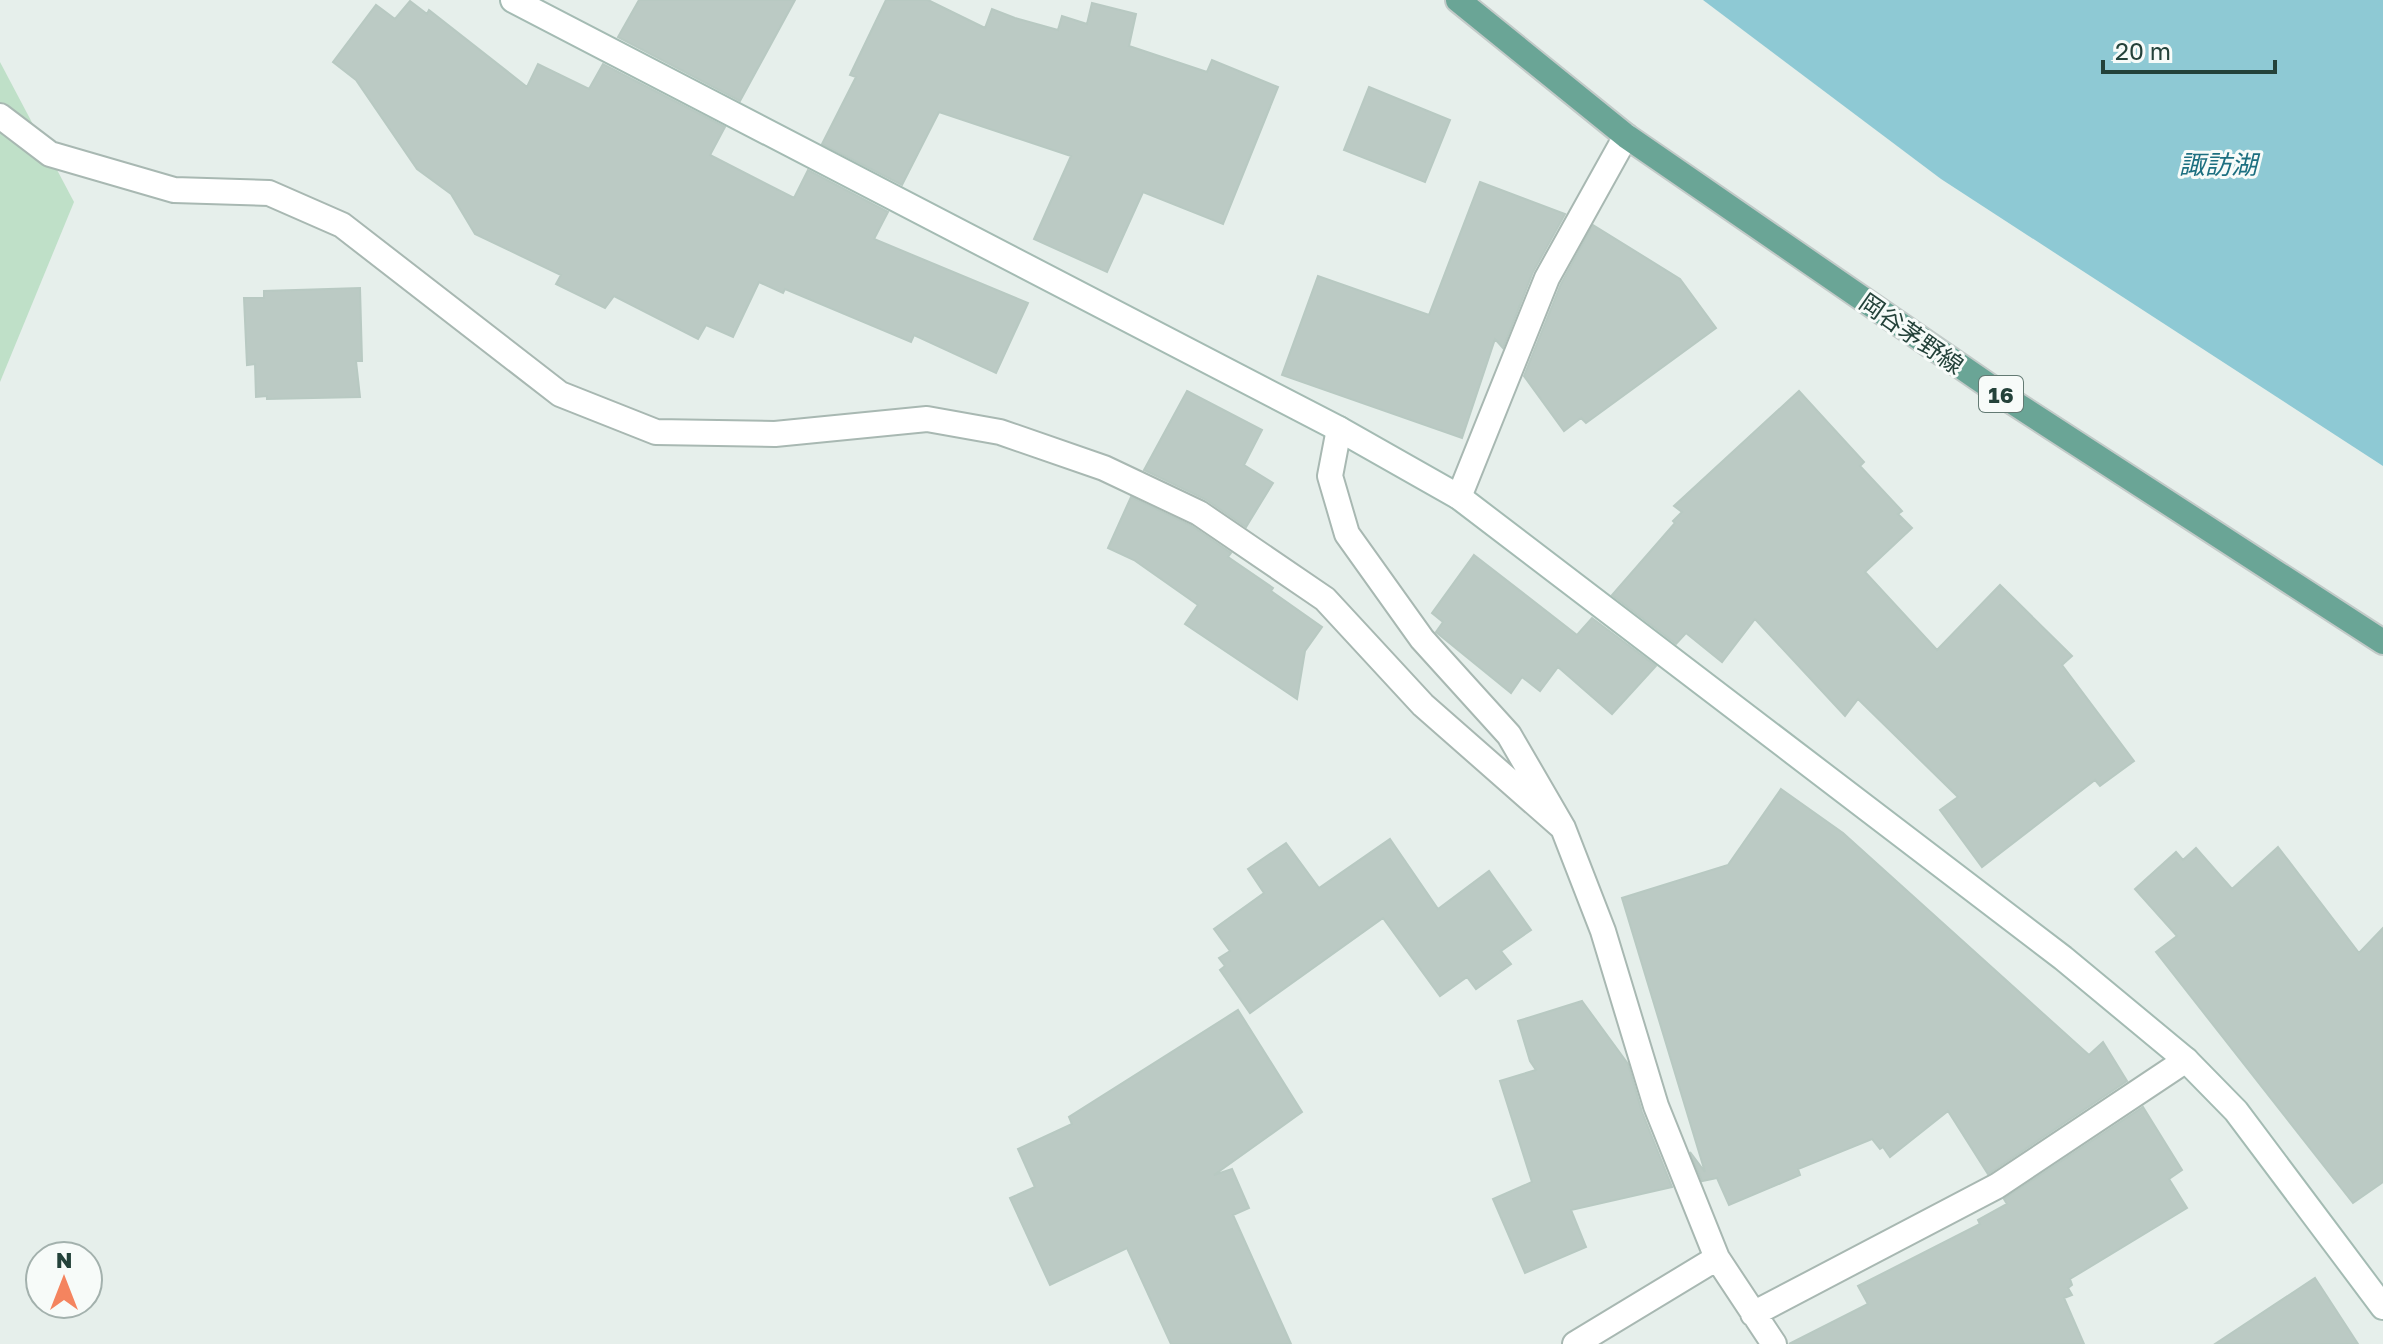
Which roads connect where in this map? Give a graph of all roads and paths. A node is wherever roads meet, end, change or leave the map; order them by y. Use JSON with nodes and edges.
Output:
{"nodes":[{"id":1,"x":513,"y":0,"type":"edge"},
{"id":2,"x":1458,"y":0,"type":"edge"},
{"id":3,"x":0,"y":116,"type":"edge"},
{"id":4,"x":1626,"y":136,"type":"junction"},
{"id":5,"x":1339,"y":429,"type":"junction"},
{"id":6,"x":1459,"y":497,"type":"junction"},
{"id":7,"x":2383,"y":642,"type":"edge"},
{"id":8,"x":1563,"y":828,"type":"junction"},
{"id":9,"x":2186,"y":1060,"type":"junction"},
{"id":10,"x":1717,"y":1258,"type":"junction"},
{"id":11,"x":2383,"y":1307,"type":"edge"},
{"id":12,"x":1753,"y":1314,"type":"junction"},
{"id":13,"x":1575,"y":1344,"type":"edge"},
{"id":14,"x":1774,"y":1344,"type":"edge"}],
"edges":[{"from":1,"to":5,"type":"street"},
{"from":2,"to":4,"type":"main road","name":"岡谷茅野線","number":"16"},
{"from":3,"to":8,"type":"street"},
{"from":4,"to":6,"type":"street"},
{"from":4,"to":7,"type":"main road","name":"岡谷茅野線","number":"16"},
{"from":5,"to":6,"type":"street"},
{"from":5,"to":8,"type":"street"},
{"from":6,"to":9,"type":"street"},
{"from":8,"to":10,"type":"street"},
{"from":9,"to":11,"type":"street"},
{"from":9,"to":12,"type":"street"},
{"from":10,"to":12,"type":"street"},
{"from":10,"to":13,"type":"street"},
{"from":12,"to":14,"type":"street"}]}
